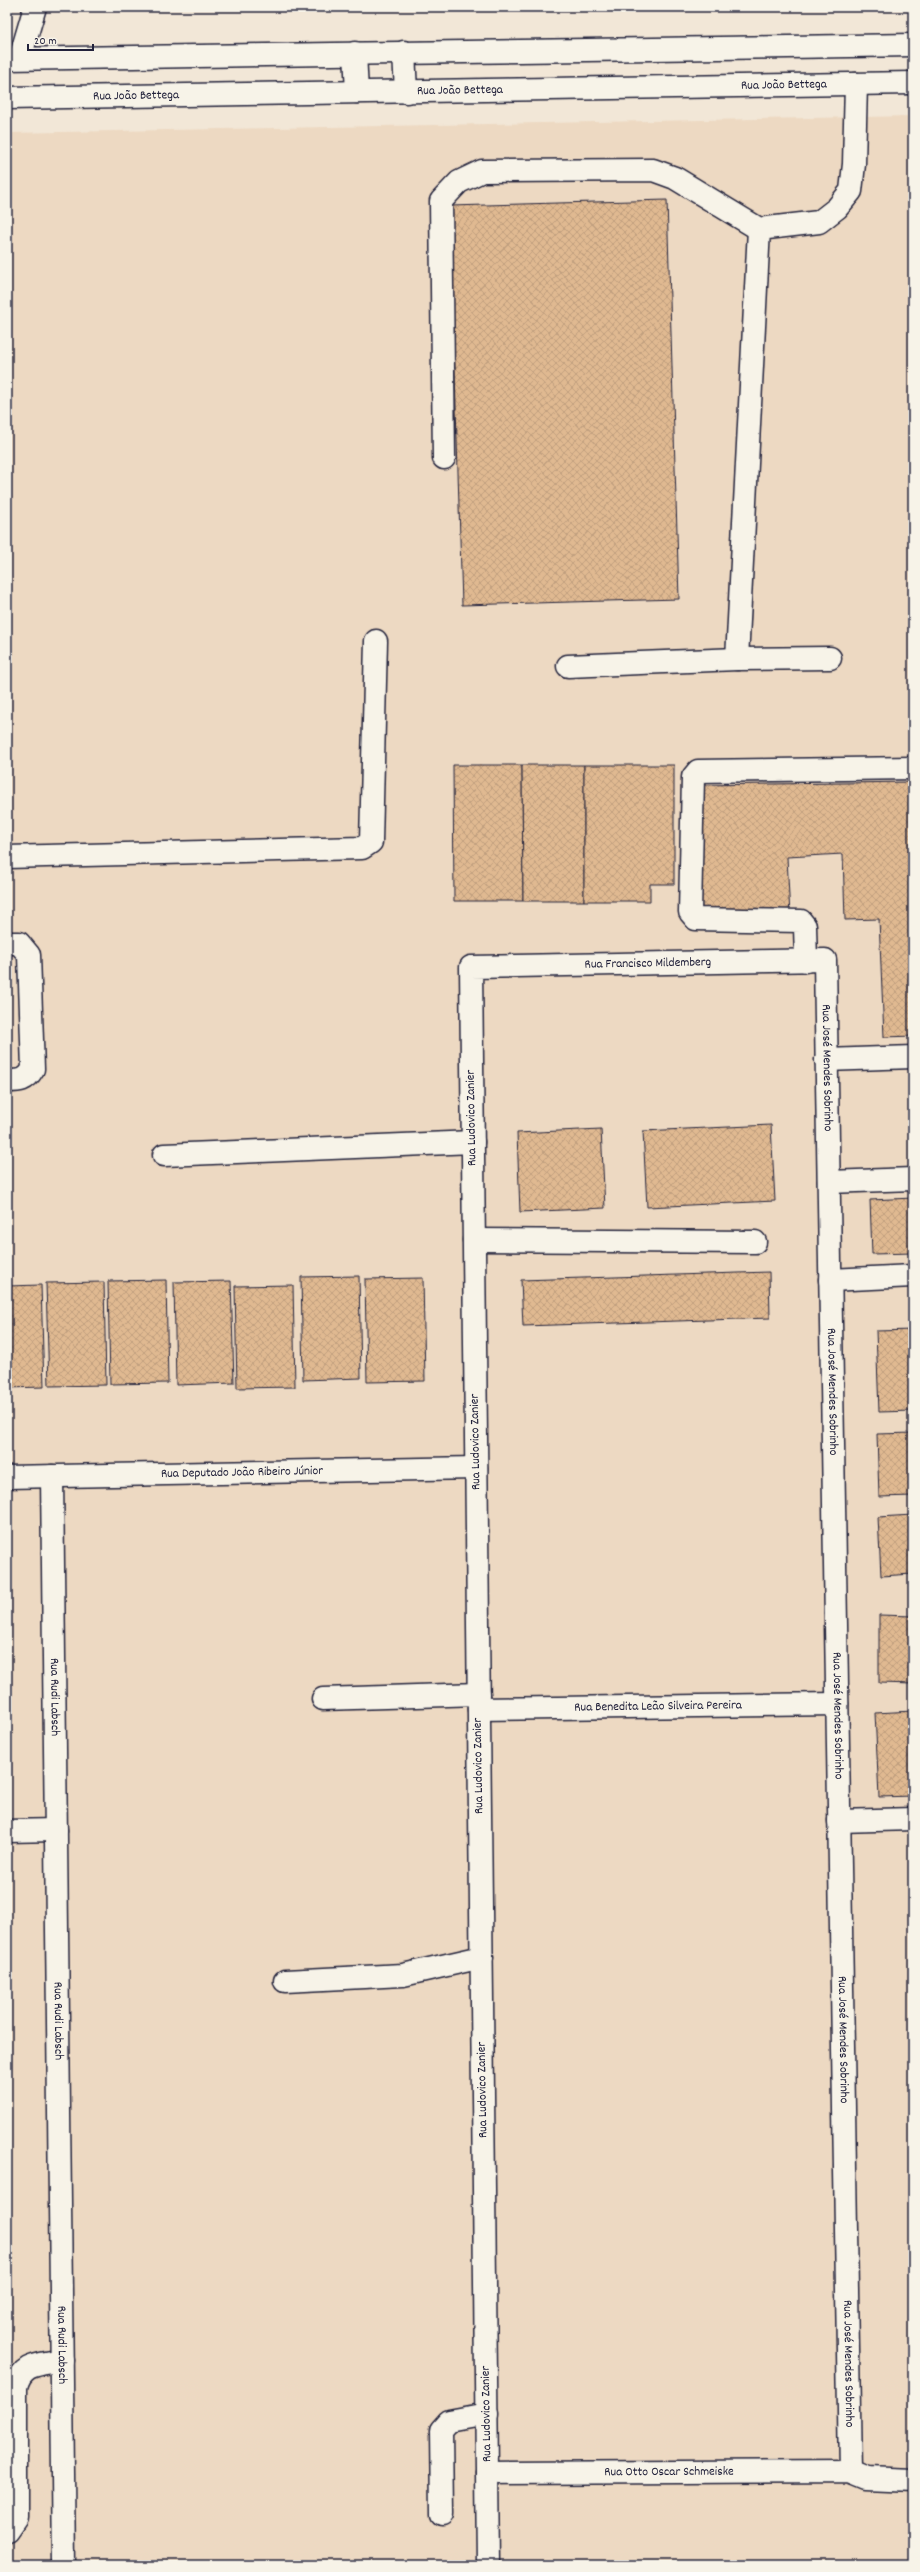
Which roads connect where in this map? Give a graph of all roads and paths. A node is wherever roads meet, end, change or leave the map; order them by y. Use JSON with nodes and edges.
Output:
{"nodes":[{"id":1,"x":35,"y":7,"type":"edge"},
{"id":2,"x":913,"y":45,"type":"edge"},
{"id":3,"x":404,"y":52,"type":"junction"},
{"id":4,"x":355,"y":53,"type":"junction"},
{"id":5,"x":14,"y":58,"type":"edge"},
{"id":6,"x":913,"y":83,"type":"edge"},
{"id":7,"x":856,"y":84,"type":"junction"},
{"id":8,"x":357,"y":92,"type":"junction"},
{"id":9,"x":406,"y":92,"type":"junction"},
{"id":10,"x":7,"y":98,"type":"edge"},
{"id":11,"x":759,"y":229,"type":"junction"},
{"id":12,"x":444,"y":458,"type":"dead end"},
{"id":13,"x":376,"y":641,"type":"dead end"},
{"id":14,"x":830,"y":658,"type":"dead end"},
{"id":15,"x":737,"y":659,"type":"junction"},
{"id":16,"x":568,"y":666,"type":"dead end"},
{"id":17,"x":913,"y":768,"type":"edge"},
{"id":18,"x":7,"y":857,"type":"edge"},
{"id":19,"x":7,"y":943,"type":"edge"},
{"id":20,"x":815,"y":961,"type":"junction"},
{"id":21,"x":471,"y":967,"type":"joint"},
{"id":22,"x":913,"y":1057,"type":"edge"},
{"id":23,"x":826,"y":1060,"type":"junction"},
{"id":24,"x":7,"y":1081,"type":"edge"},
{"id":25,"x":473,"y":1142,"type":"junction"},
{"id":26,"x":164,"y":1154,"type":"dead end"},
{"id":27,"x":913,"y":1179,"type":"edge"},
{"id":28,"x":829,"y":1182,"type":"junction"},
{"id":29,"x":474,"y":1240,"type":"junction"},
{"id":30,"x":755,"y":1242,"type":"dead end"},
{"id":31,"x":913,"y":1276,"type":"edge"},
{"id":32,"x":830,"y":1280,"type":"junction"},
{"id":33,"x":476,"y":1468,"type":"junction"},
{"id":34,"x":52,"y":1476,"type":"junction"},
{"id":35,"x":7,"y":1477,"type":"edge"},
{"id":36,"x":323,"y":1699,"type":"dead end"},
{"id":37,"x":479,"y":1702,"type":"junction"},
{"id":38,"x":837,"y":1704,"type":"junction"},
{"id":39,"x":913,"y":1819,"type":"edge"},
{"id":40,"x":839,"y":1821,"type":"junction"},
{"id":41,"x":56,"y":1830,"type":"junction"},
{"id":42,"x":7,"y":1831,"type":"edge"},
{"id":43,"x":482,"y":1957,"type":"junction"},
{"id":44,"x":285,"y":1981,"type":"dead end"},
{"id":45,"x":62,"y":2360,"type":"junction"},
{"id":46,"x":487,"y":2414,"type":"junction"},
{"id":47,"x":850,"y":2471,"type":"junction"},
{"id":48,"x":487,"y":2473,"type":"junction"},
{"id":49,"x":913,"y":2480,"type":"edge"},
{"id":50,"x":442,"y":2514,"type":"dead end"},
{"id":51,"x":7,"y":2531,"type":"edge"},
{"id":52,"x":64,"y":2565,"type":"edge"},
{"id":53,"x":488,"y":2565,"type":"edge"}],
"edges":[{"from":1,"to":5,"type":"street"},
{"from":2,"to":3,"type":"street"},
{"from":3,"to":4,"type":"street"},
{"from":3,"to":9,"type":"street"},
{"from":4,"to":5,"type":"street"},
{"from":4,"to":8,"type":"street"},
{"from":6,"to":7,"type":"street","name":"Rua João Bettega"},
{"from":7,"to":9,"type":"street","name":"Rua João Bettega"},
{"from":7,"to":11,"type":"street"},
{"from":8,"to":9,"type":"street","name":"Rua João Bettega"},
{"from":8,"to":10,"type":"street","name":"Rua João Bettega"},
{"from":11,"to":12,"type":"street"},
{"from":11,"to":15,"type":"street"},
{"from":13,"to":18,"type":"street"},
{"from":14,"to":15,"type":"street"},
{"from":15,"to":16,"type":"street"},
{"from":17,"to":20,"type":"street","name":"Rua José Mendes Sobrinho"},
{"from":19,"to":24,"type":"street"},
{"from":20,"to":21,"type":"street","name":"Rua Francisco Mildemberg"},
{"from":20,"to":23,"type":"street","name":"Rua José Mendes Sobrinho"},
{"from":21,"to":25,"type":"street","name":"Rua Ludovico Zanier"},
{"from":22,"to":23,"type":"street"},
{"from":23,"to":28,"type":"street","name":"Rua José Mendes Sobrinho"},
{"from":25,"to":26,"type":"street"},
{"from":25,"to":29,"type":"street","name":"Rua Ludovico Zanier"},
{"from":27,"to":28,"type":"street"},
{"from":28,"to":32,"type":"street","name":"Rua José Mendes Sobrinho"},
{"from":29,"to":30,"type":"street"},
{"from":29,"to":33,"type":"street","name":"Rua Ludovico Zanier"},
{"from":31,"to":32,"type":"street"},
{"from":32,"to":38,"type":"street","name":"Rua José Mendes Sobrinho"},
{"from":33,"to":34,"type":"street","name":"Rua Deputado João Ribeiro Júnior"},
{"from":33,"to":37,"type":"street","name":"Rua Ludovico Zanier"},
{"from":34,"to":35,"type":"street","name":"Rua Deputado João Ribeiro Júnior"},
{"from":34,"to":41,"type":"street","name":"Rua Rudi Labsch"},
{"from":36,"to":37,"type":"street","name":"Rua Benedita Leão Silveira Pereira"},
{"from":37,"to":38,"type":"street","name":"Rua Benedita Leão Silveira Pereira"},
{"from":37,"to":43,"type":"street","name":"Rua Ludovico Zanier"},
{"from":38,"to":40,"type":"street","name":"Rua José Mendes Sobrinho"},
{"from":39,"to":40,"type":"street"},
{"from":40,"to":47,"type":"street","name":"Rua José Mendes Sobrinho"},
{"from":41,"to":42,"type":"street"},
{"from":41,"to":45,"type":"street","name":"Rua Rudi Labsch"},
{"from":43,"to":44,"type":"street"},
{"from":43,"to":46,"type":"street","name":"Rua Ludovico Zanier"},
{"from":45,"to":51,"type":"street"},
{"from":45,"to":52,"type":"street","name":"Rua Rudi Labsch"},
{"from":46,"to":48,"type":"street","name":"Rua Ludovico Zanier"},
{"from":46,"to":50,"type":"street"},
{"from":47,"to":48,"type":"street","name":"Rua Otto Oscar Schmeiske"},
{"from":47,"to":49,"type":"street"},
{"from":48,"to":53,"type":"street","name":"Rua Ludovico Zanier"}]}
